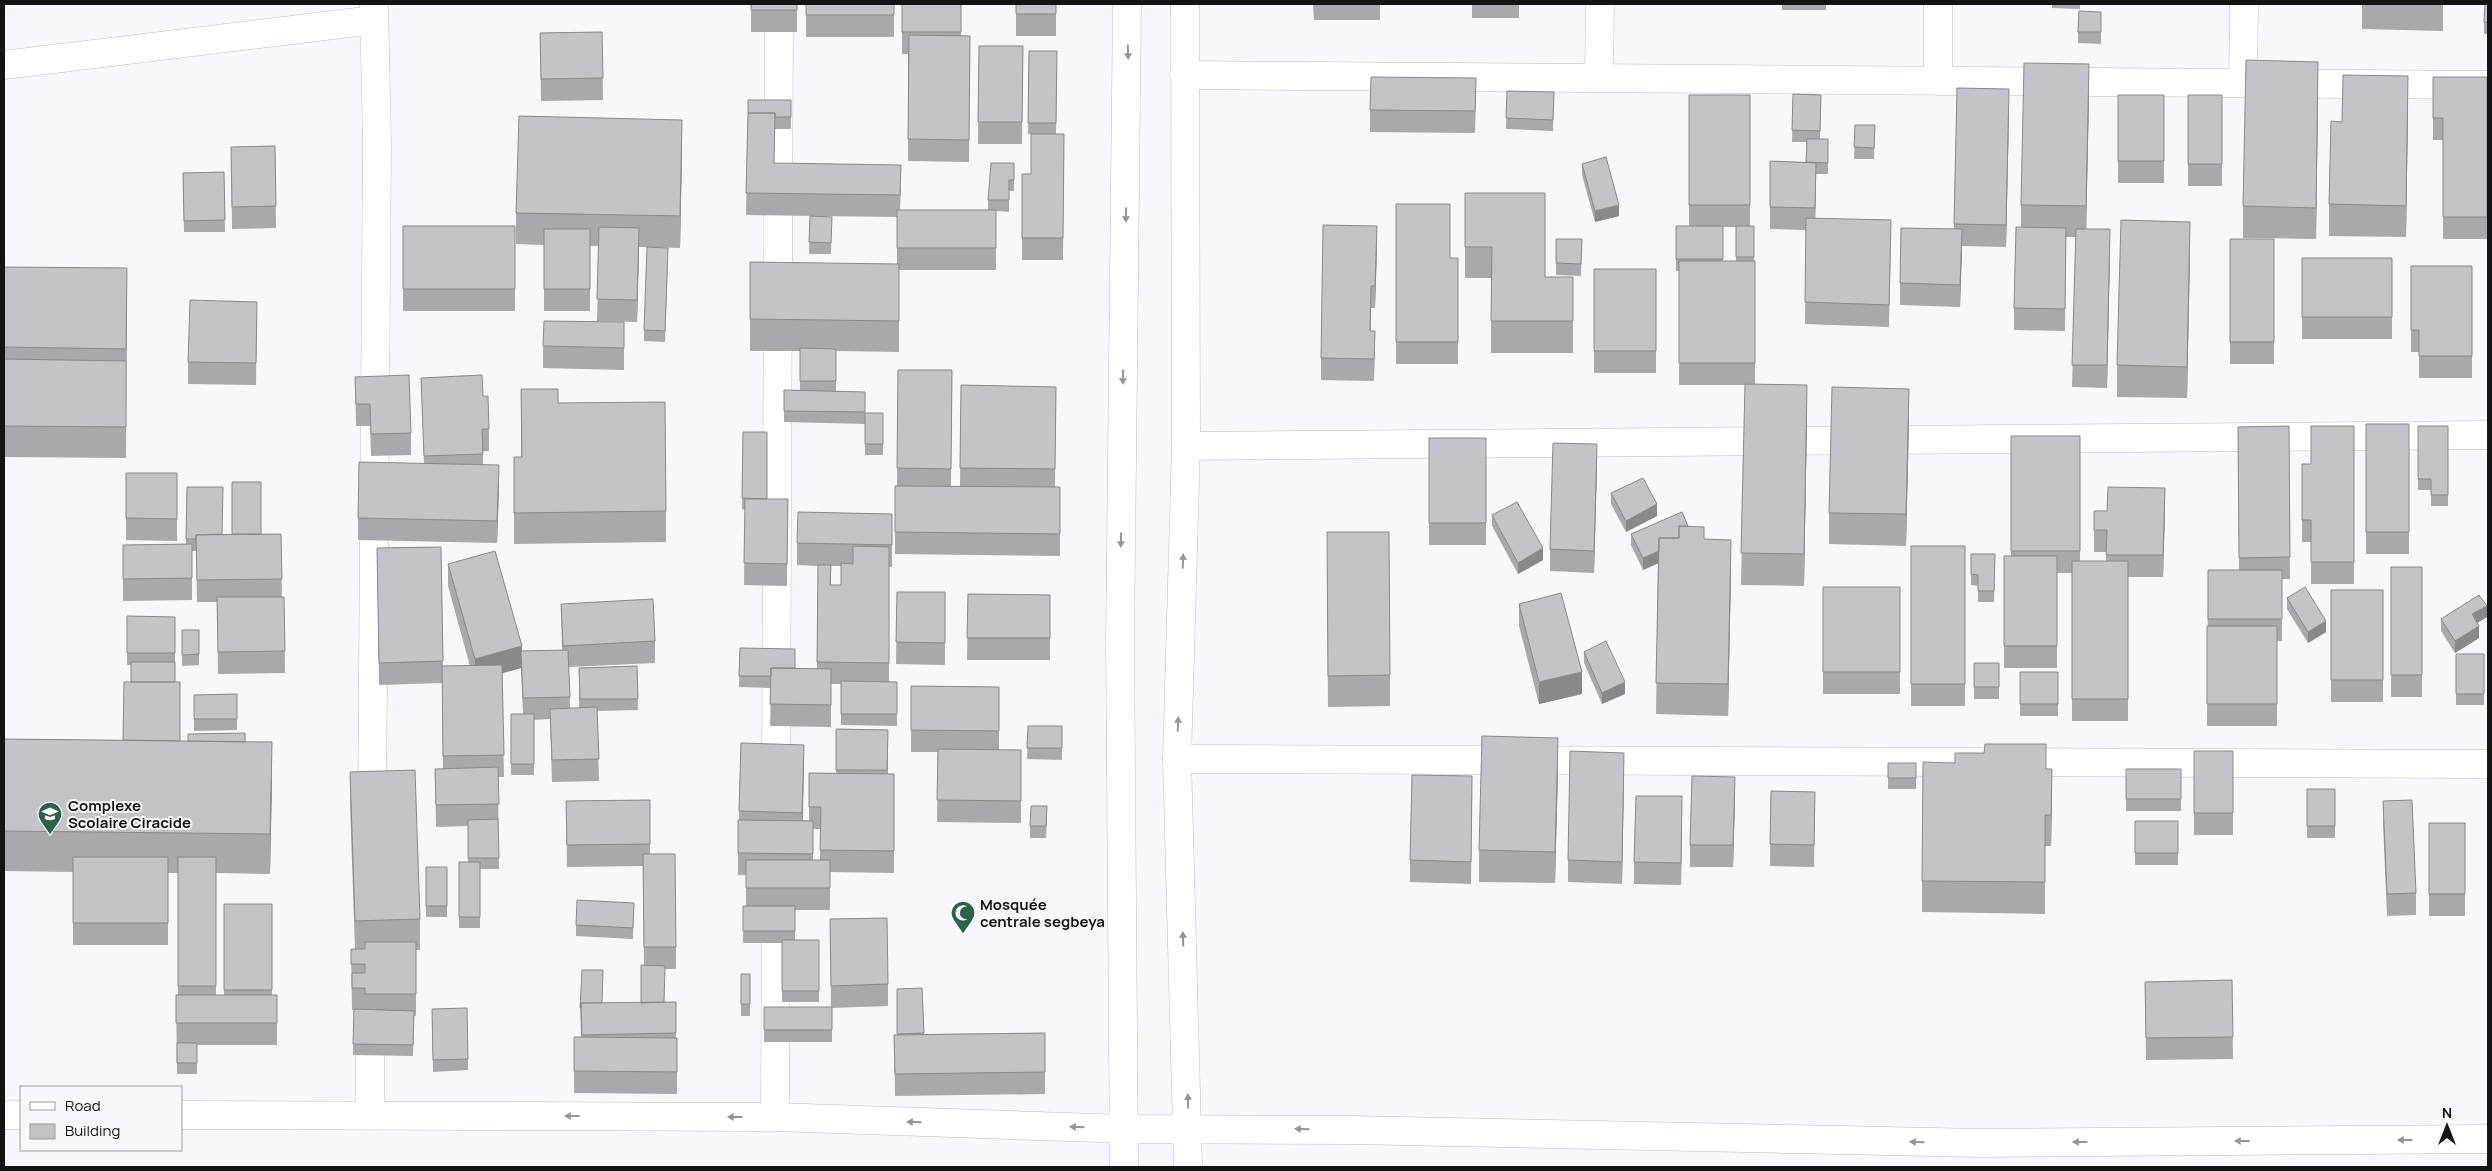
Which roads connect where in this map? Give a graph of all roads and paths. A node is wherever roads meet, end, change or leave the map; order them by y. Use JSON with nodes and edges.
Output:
{"nodes":[{"id":1,"x":779,"y":4,"type":"edge"},
{"id":2,"x":1127,"y":4,"type":"edge"},
{"id":3,"x":1185,"y":4,"type":"edge"},
{"id":4,"x":1600,"y":4,"type":"edge"},
{"id":5,"x":1938,"y":4,"type":"edge"},
{"id":6,"x":2244,"y":4,"type":"edge"},
{"id":7,"x":374,"y":12,"type":"edge"},
{"id":8,"x":4,"y":65,"type":"edge"},
{"id":9,"x":1184,"y":75,"type":"junction"},
{"id":10,"x":1599,"y":78,"type":"junction"},
{"id":11,"x":1938,"y":80,"type":"junction"},
{"id":12,"x":2242,"y":83,"type":"junction"},
{"id":13,"x":2488,"y":85,"type":"edge"},
{"id":14,"x":2488,"y":435,"type":"edge"},
{"id":15,"x":1186,"y":446,"type":"junction"},
{"id":16,"x":1177,"y":759,"type":"junction"},
{"id":17,"x":2488,"y":764,"type":"edge"},
{"id":18,"x":776,"y":807,"type":"edge"},
{"id":19,"x":372,"y":838,"type":"edge"},
{"id":20,"x":776,"y":877,"type":"edge"},
{"id":21,"x":370,"y":996,"type":"edge"},
{"id":22,"x":4,"y":1115,"type":"edge"},
{"id":23,"x":20,"y":1115,"type":"edge"},
{"id":24,"x":182,"y":1115,"type":"edge"},
{"id":25,"x":370,"y":1116,"type":"junction"},
{"id":26,"x":775,"y":1117,"type":"junction"},
{"id":27,"x":1189,"y":1128,"type":"junction"},
{"id":28,"x":1126,"y":1129,"type":"junction"},
{"id":29,"x":2488,"y":1139,"type":"edge"},
{"id":30,"x":1124,"y":1167,"type":"edge"},
{"id":31,"x":1188,"y":1167,"type":"edge"}],
"edges":[{"from":1,"to":18,"type":"street"},
{"from":2,"to":28,"type":"street","one_way":true},
{"from":3,"to":9,"type":"street"},
{"from":4,"to":10,"type":"street"},
{"from":5,"to":11,"type":"street"},
{"from":6,"to":12,"type":"street"},
{"from":7,"to":8,"type":"street"},
{"from":7,"to":19,"type":"street"},
{"from":9,"to":10,"type":"street"},
{"from":9,"to":15,"type":"street"},
{"from":10,"to":11,"type":"street"},
{"from":11,"to":12,"type":"street"},
{"from":12,"to":13,"type":"street"},
{"from":14,"to":15,"type":"street"},
{"from":16,"to":15,"type":"street","one_way":true},
{"from":16,"to":17,"type":"street"},
{"from":27,"to":16,"type":"street","one_way":true},
{"from":20,"to":26,"type":"street"},
{"from":21,"to":25,"type":"street"},
{"from":22,"to":23,"type":"street"},
{"from":24,"to":25,"type":"street"},
{"from":26,"to":25,"type":"street","one_way":true},
{"from":28,"to":26,"type":"street","one_way":true},
{"from":27,"to":28,"type":"street"},
{"from":29,"to":27,"type":"street","one_way":true},
{"from":27,"to":31,"type":"street"},
{"from":28,"to":30,"type":"street"}]}
